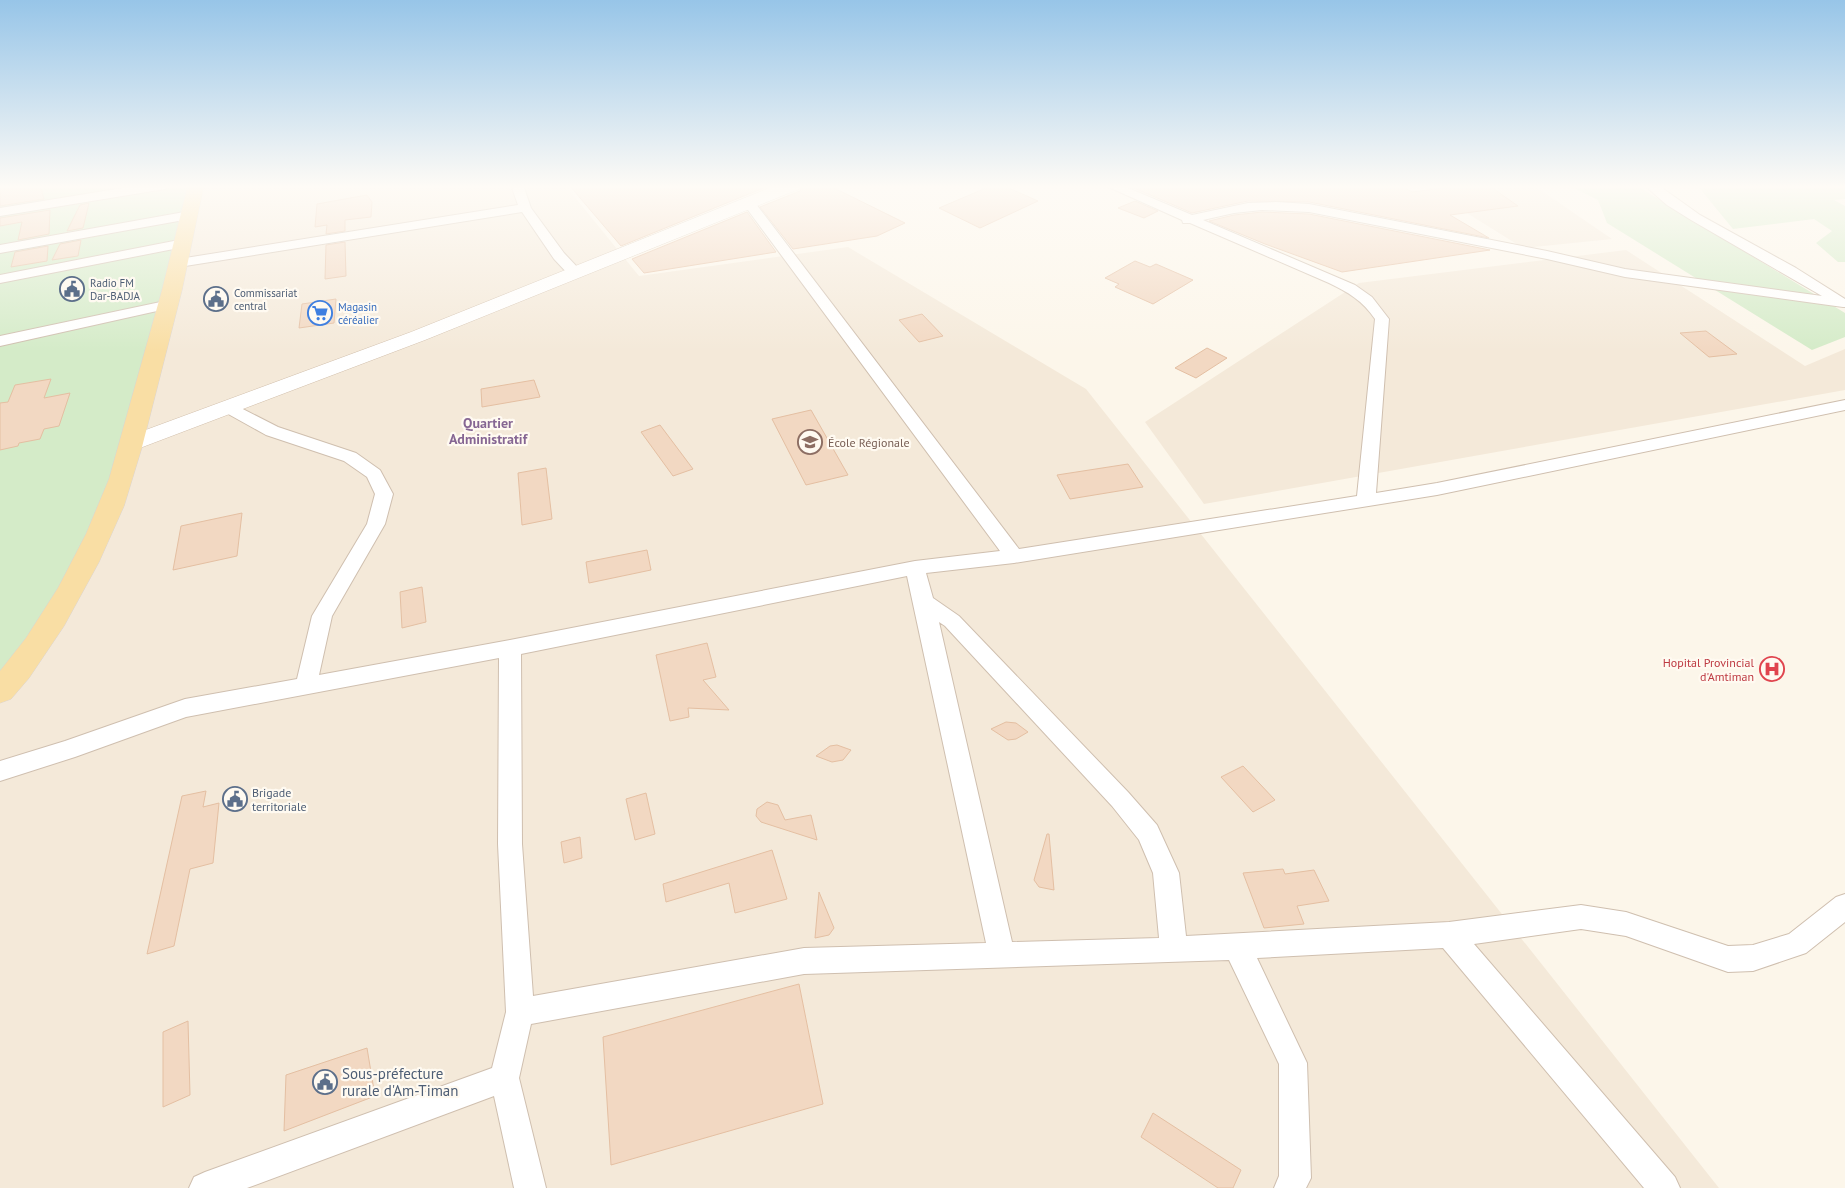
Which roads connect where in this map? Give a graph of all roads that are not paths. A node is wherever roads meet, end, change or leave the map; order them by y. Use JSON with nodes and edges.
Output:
{"nodes":[{"id":1,"x":48,"y":240,"type":"edge"},
{"id":2,"x":321,"y":240,"type":"edge"},
{"id":3,"x":548,"y":240,"type":"edge"},
{"id":4,"x":656,"y":240,"type":"edge"},
{"id":5,"x":777,"y":240,"type":"edge"},
{"id":6,"x":1238,"y":240,"type":"edge"},
{"id":7,"x":1473,"y":240,"type":"edge"},
{"id":8,"x":1736,"y":240,"type":"edge"},
{"id":9,"x":184,"y":243,"type":"joint"},
{"id":10,"x":0,"y":249,"type":"edge"},
{"id":11,"x":179,"y":263,"type":"junction"},
{"id":12,"x":575,"y":273,"type":"junction"},
{"id":13,"x":0,"y":279,"type":"edge"},
{"id":14,"x":170,"y":304,"type":"junction"},
{"id":15,"x":1844,"y":304,"type":"edge"},
{"id":16,"x":0,"y":342,"type":"edge"},
{"id":17,"x":1845,"y":405,"type":"edge"},
{"id":18,"x":227,"y":408,"type":"junction"},
{"id":19,"x":132,"y":442,"type":"junction"},
{"id":20,"x":1366,"y":501,"type":"junction"},
{"id":21,"x":1014,"y":556,"type":"junction"},
{"id":22,"x":915,"y":568,"type":"junction"},
{"id":23,"x":924,"y":602,"type":"junction"},
{"id":24,"x":510,"y":648,"type":"junction"},
{"id":25,"x":306,"y":686,"type":"junction"},
{"id":26,"x":0,"y":691,"type":"edge"},
{"id":27,"x":0,"y":771,"type":"edge"},
{"id":28,"x":1845,"y":906,"type":"edge"},
{"id":29,"x":1449,"y":936,"type":"junction"},
{"id":30,"x":1237,"y":947,"type":"junction"},
{"id":31,"x":1174,"y":950,"type":"junction"},
{"id":32,"x":1002,"y":955,"type":"junction"},
{"id":33,"x":520,"y":1012,"type":"junction"},
{"id":34,"x":504,"y":1078,"type":"junction"},
{"id":35,"x":205,"y":1188,"type":"edge"},
{"id":36,"x":530,"y":1188,"type":"edge"},
{"id":37,"x":1290,"y":1188,"type":"edge"},
{"id":38,"x":1664,"y":1188,"type":"edge"}],
"edges":[{"from":1,"to":10,"type":"street"},
{"from":2,"to":11,"type":"street"},
{"from":3,"to":12,"type":"street"},
{"from":4,"to":12,"type":"main road"},
{"from":5,"to":21,"type":"street"},
{"from":6,"to":20,"type":"street"},
{"from":7,"to":15,"type":"street"},
{"from":8,"to":15,"type":"street"},
{"from":9,"to":11,"type":"main road"},
{"from":9,"to":13,"type":"street"},
{"from":11,"to":14,"type":"main road"},
{"from":12,"to":18,"type":"main road"},
{"from":14,"to":16,"type":"street"},
{"from":14,"to":19,"type":"main road"},
{"from":17,"to":20,"type":"street"},
{"from":18,"to":19,"type":"main road"},
{"from":18,"to":25,"type":"street"},
{"from":19,"to":26,"type":"main road"},
{"from":20,"to":21,"type":"street"},
{"from":21,"to":22,"type":"street"},
{"from":22,"to":23,"type":"street"},
{"from":22,"to":24,"type":"street"},
{"from":23,"to":31,"type":"street"},
{"from":23,"to":32,"type":"street"},
{"from":24,"to":25,"type":"street"},
{"from":24,"to":33,"type":"street"},
{"from":25,"to":27,"type":"street"},
{"from":28,"to":29,"type":"street"},
{"from":29,"to":30,"type":"street"},
{"from":29,"to":38,"type":"street"},
{"from":30,"to":31,"type":"street"},
{"from":30,"to":37,"type":"street"},
{"from":31,"to":32,"type":"street"},
{"from":32,"to":33,"type":"street"},
{"from":33,"to":34,"type":"street"},
{"from":34,"to":35,"type":"street"},
{"from":34,"to":36,"type":"street"}]}
